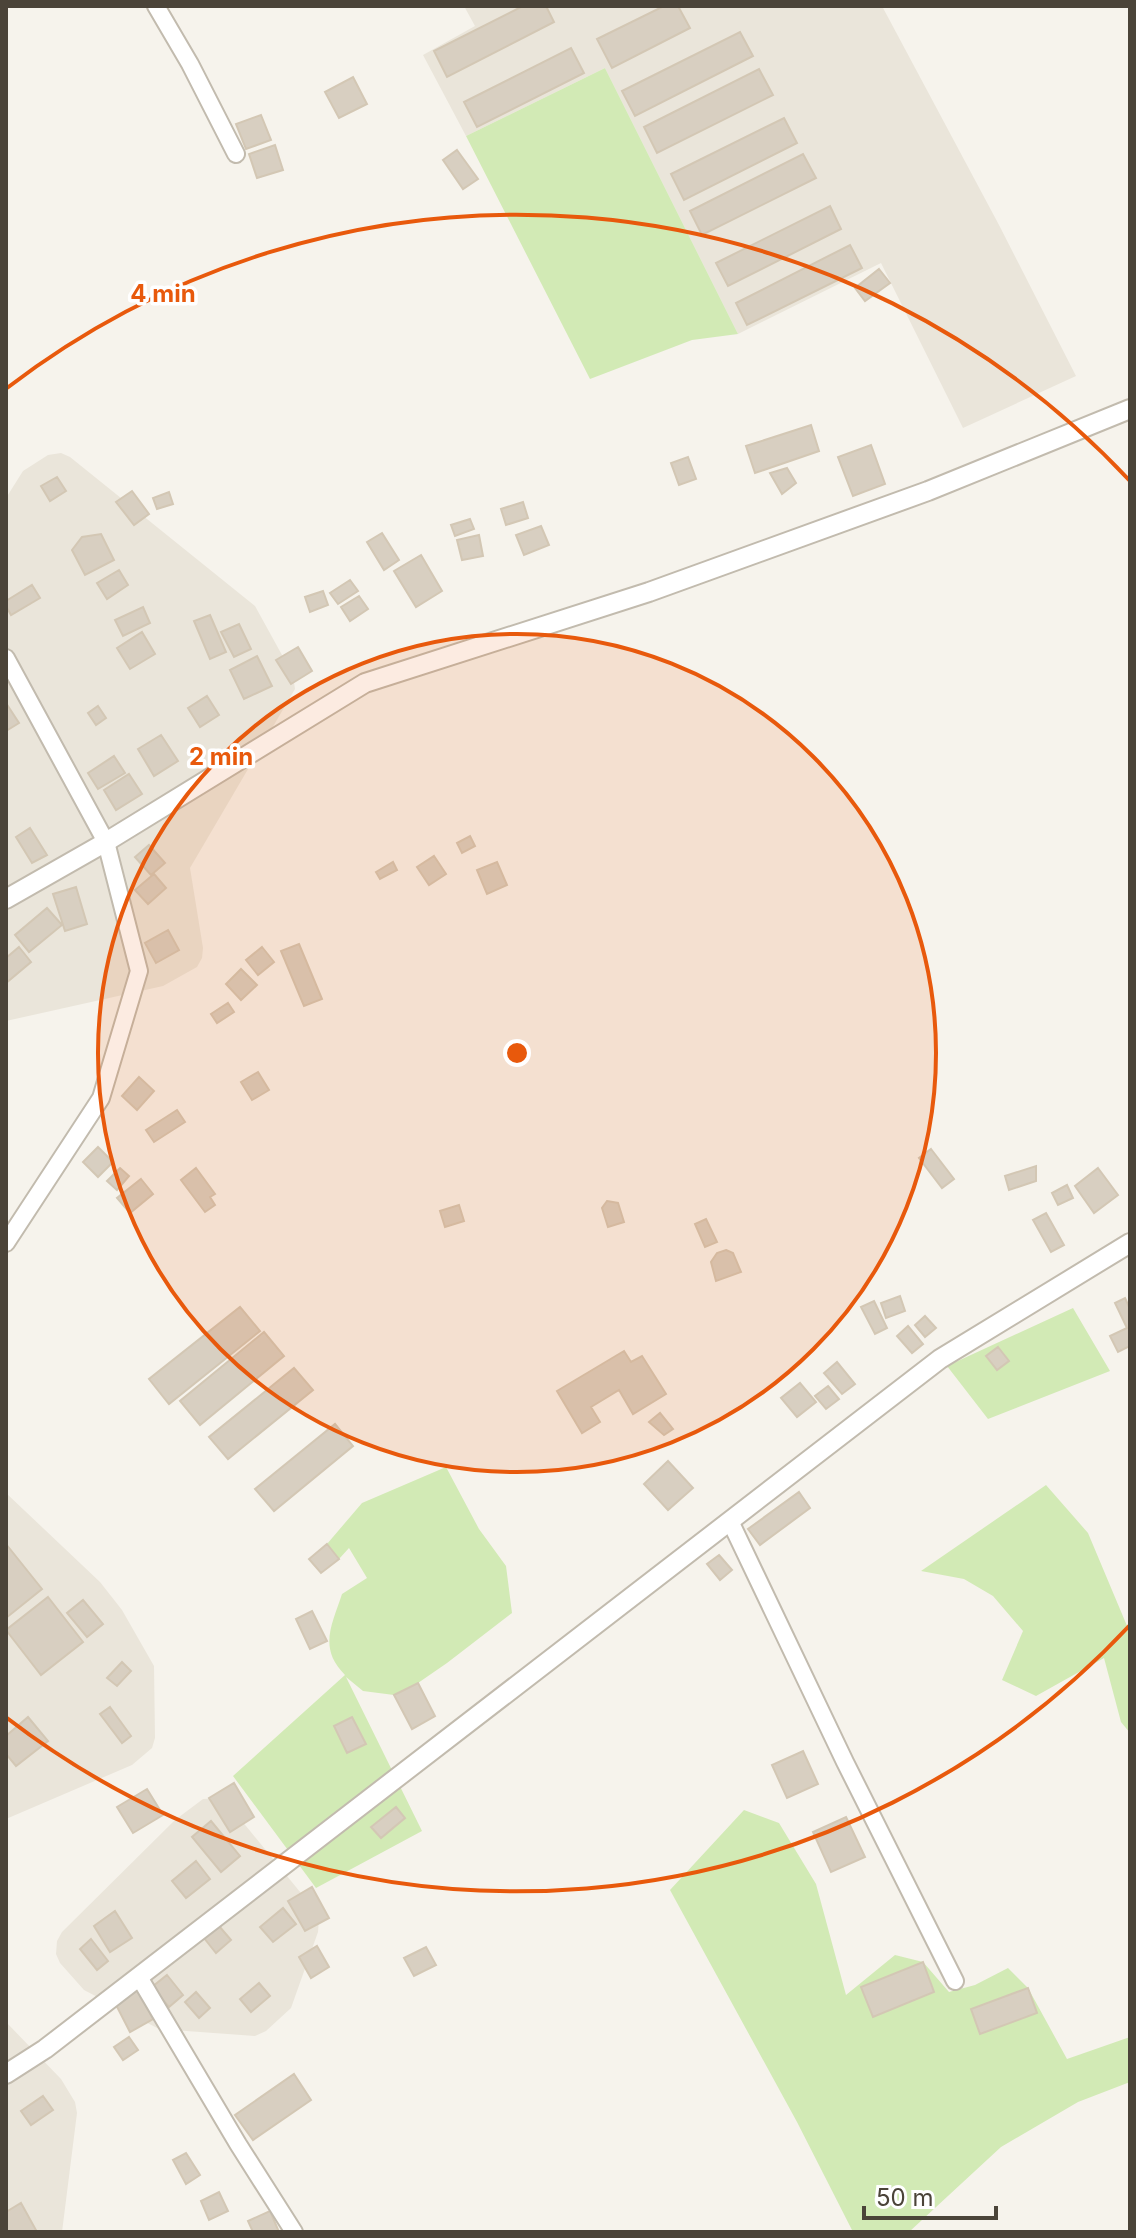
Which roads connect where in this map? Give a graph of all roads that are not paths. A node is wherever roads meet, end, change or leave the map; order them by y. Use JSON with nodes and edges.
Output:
{"nodes":[{"id":1,"x":156,"y":6,"type":"edge"},
{"id":2,"x":236,"y":154,"type":"dead end"},
{"id":3,"x":1130,"y":409,"type":"edge"},
{"id":4,"x":6,"y":658,"type":"edge"},
{"id":5,"x":106,"y":842,"type":"junction"},
{"id":6,"x":6,"y":899,"type":"edge"},
{"id":7,"x":6,"y":1243,"type":"edge"},
{"id":8,"x":1130,"y":1243,"type":"edge"},
{"id":9,"x":730,"y":1521,"type":"junction"},
{"id":10,"x":139,"y":1977,"type":"junction"},
{"id":11,"x":955,"y":1981,"type":"dead end"},
{"id":12,"x":6,"y":2074,"type":"edge"},
{"id":13,"x":294,"y":2232,"type":"edge"}],
"edges":[{"from":1,"to":2,"type":"street"},
{"from":3,"to":5,"type":"street"},
{"from":4,"to":5,"type":"street"},
{"from":5,"to":6,"type":"street"},
{"from":5,"to":7,"type":"street"},
{"from":8,"to":9,"type":"street"},
{"from":9,"to":10,"type":"street"},
{"from":9,"to":11,"type":"street"},
{"from":10,"to":12,"type":"street"},
{"from":10,"to":13,"type":"street"}]}
